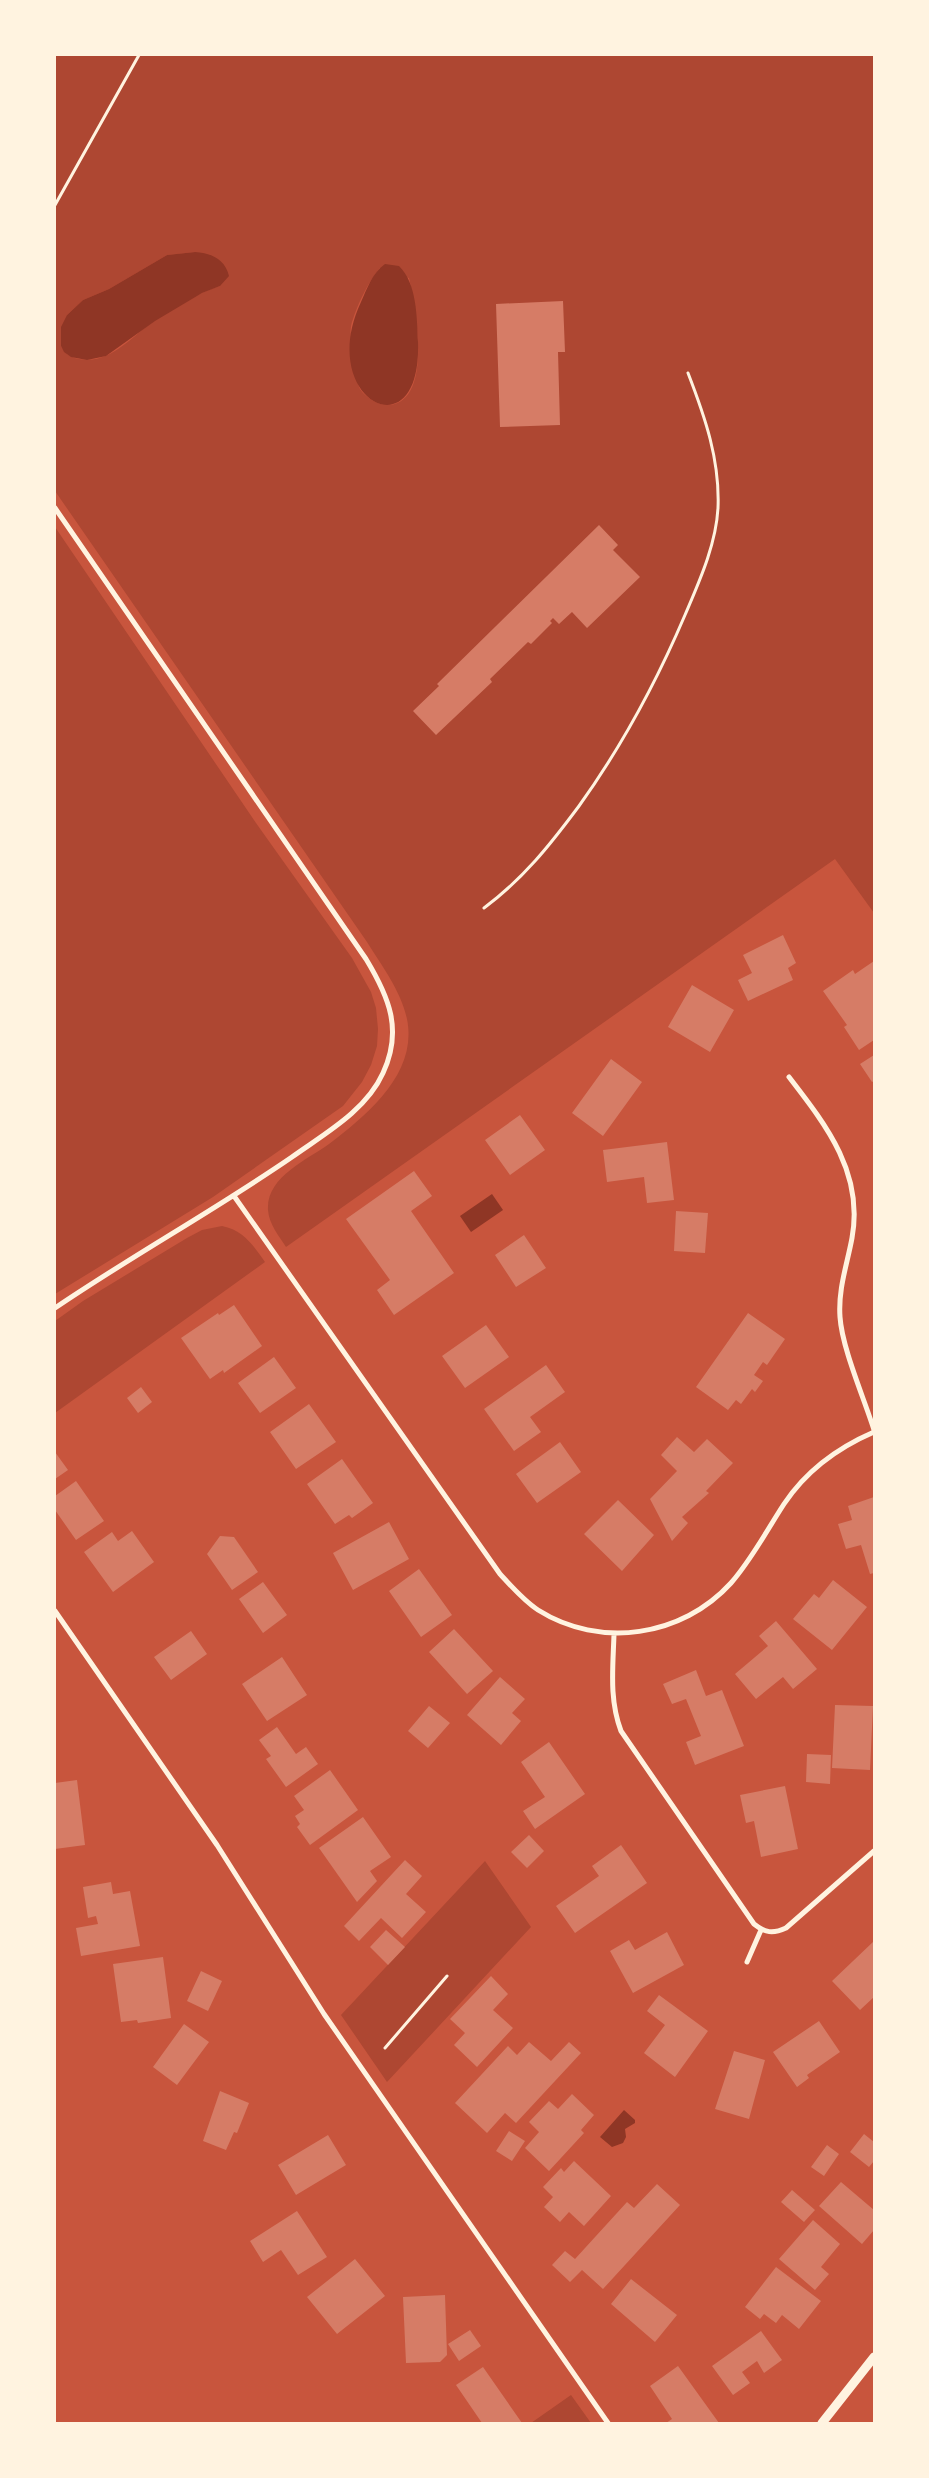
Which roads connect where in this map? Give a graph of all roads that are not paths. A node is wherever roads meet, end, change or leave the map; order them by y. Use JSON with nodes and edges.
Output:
{"nodes":[{"id":1,"x":55,"y":508,"type":"edge"},
{"id":2,"x":789,"y":1077,"type":"dead end"},
{"id":3,"x":234,"y":1196,"type":"junction"},
{"id":4,"x":55,"y":1308,"type":"edge"},
{"id":5,"x":874,"y":1431,"type":"edge"},
{"id":6,"x":55,"y":1611,"type":"edge"},
{"id":7,"x":614,"y":1634,"type":"junction"},
{"id":8,"x":874,"y":1851,"type":"edge"},
{"id":9,"x":761,"y":1930,"type":"junction"},
{"id":10,"x":747,"y":1962,"type":"dead end"},
{"id":11,"x":874,"y":2357,"type":"edge"},
{"id":12,"x":608,"y":2423,"type":"edge"},
{"id":13,"x":822,"y":2423,"type":"edge"}],
"edges":[{"from":1,"to":3,"type":"street"},
{"from":2,"to":5,"type":"street"},
{"from":3,"to":4,"type":"street"},
{"from":3,"to":7,"type":"street"},
{"from":5,"to":7,"type":"street"},
{"from":6,"to":12,"type":"street"},
{"from":7,"to":9,"type":"street"},
{"from":8,"to":9,"type":"street"},
{"from":9,"to":10,"type":"street"},
{"from":11,"to":13,"type":"street"}]}
